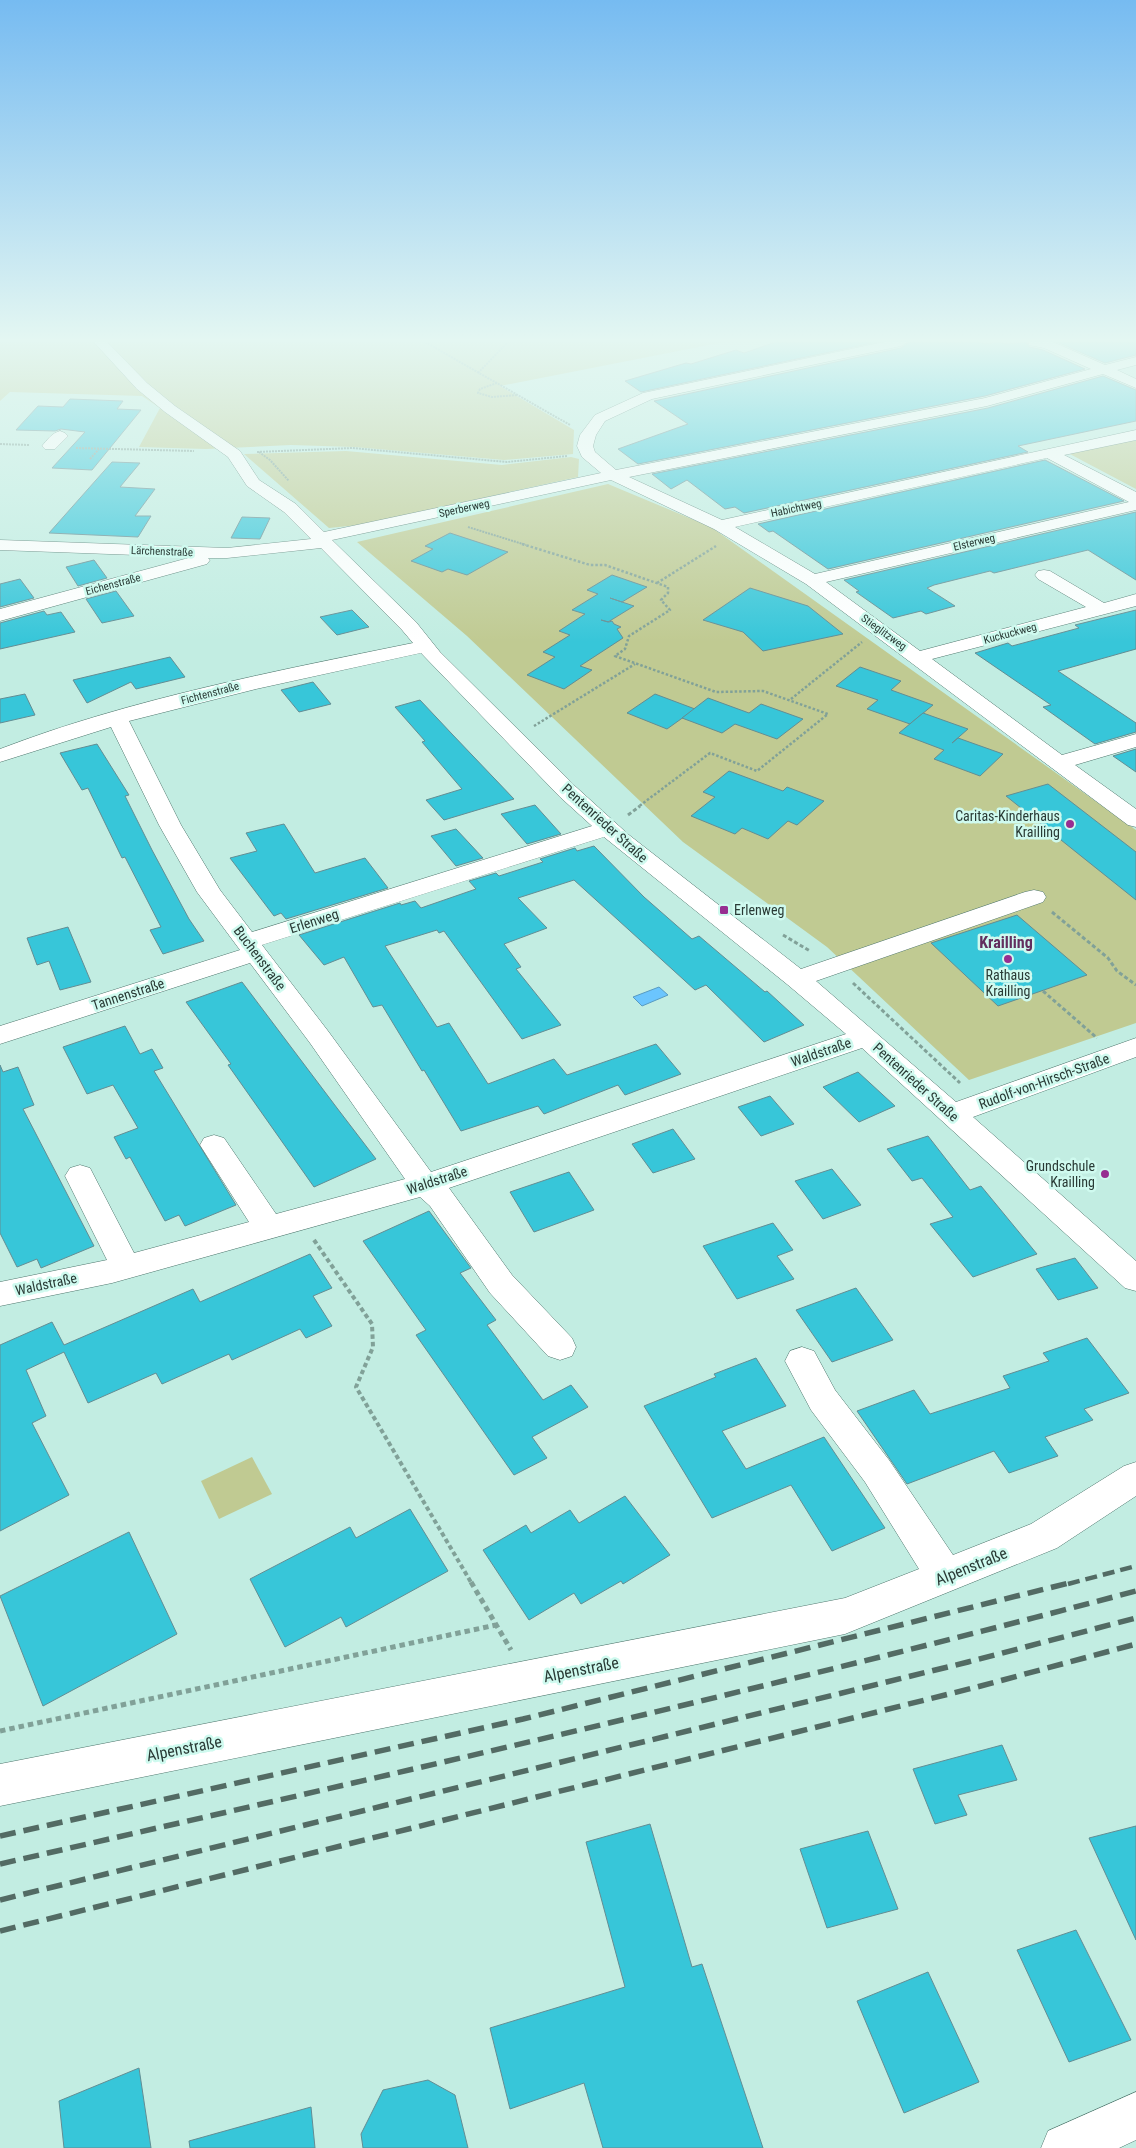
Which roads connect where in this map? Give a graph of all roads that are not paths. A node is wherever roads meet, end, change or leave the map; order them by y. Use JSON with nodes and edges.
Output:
{"nodes":[{"id":1,"x":219,"y":442,"type":"edge"},
{"id":2,"x":586,"y":442,"type":"edge"},
{"id":3,"x":781,"y":442,"type":"edge"},
{"id":4,"x":1099,"y":442,"type":"edge"},
{"id":5,"x":1049,"y":452,"type":"junction"},
{"id":6,"x":613,"y":475,"type":"junction"},
{"id":7,"x":1136,"y":499,"type":"edge"},
{"id":8,"x":1136,"y":505,"type":"edge"},
{"id":9,"x":728,"y":529,"type":"junction"},
{"id":10,"x":321,"y":540,"type":"junction"},
{"id":11,"x":0,"y":545,"type":"edge"},
{"id":12,"x":227,"y":553,"type":"junction"},
{"id":13,"x":1044,"y":575,"type":"dead end"},
{"id":14,"x":812,"y":580,"type":"junction"},
{"id":15,"x":1136,"y":600,"type":"edge"},
{"id":16,"x":1102,"y":609,"type":"junction"},
{"id":17,"x":0,"y":615,"type":"edge"},
{"id":18,"x":424,"y":647,"type":"junction"},
{"id":19,"x":918,"y":657,"type":"junction"},
{"id":20,"x":117,"y":718,"type":"junction"},
{"id":21,"x":1136,"y":740,"type":"edge"},
{"id":22,"x":0,"y":756,"type":"edge"},
{"id":23,"x":1058,"y":764,"type":"junction"},
{"id":24,"x":1136,"y":820,"type":"edge"},
{"id":25,"x":609,"y":828,"type":"junction"},
{"id":26,"x":1034,"y":897,"type":"road end"},
{"id":27,"x":252,"y":947,"type":"junction"},
{"id":28,"x":797,"y":979,"type":"junction"},
{"id":29,"x":0,"y":1035,"type":"edge"},
{"id":30,"x":866,"y":1037,"type":"junction"},
{"id":31,"x":1136,"y":1047,"type":"edge"},
{"id":32,"x":952,"y":1114,"type":"junction"},
{"id":33,"x":214,"y":1145,"type":"dead end"},
{"id":34,"x":80,"y":1176,"type":"dead end"},
{"id":35,"x":425,"y":1184,"type":"junction"},
{"id":36,"x":269,"y":1228,"type":"junction"},
{"id":37,"x":126,"y":1267,"type":"junction"},
{"id":38,"x":1136,"y":1279,"type":"edge"},
{"id":39,"x":0,"y":1294,"type":"edge"},
{"id":40,"x":560,"y":1347,"type":"dead end"},
{"id":41,"x":802,"y":1361,"type":"dead end"},
{"id":42,"x":1136,"y":1477,"type":"edge"},
{"id":43,"x":945,"y":1576,"type":"junction"},
{"id":44,"x":0,"y":1785,"type":"edge"},
{"id":45,"x":1136,"y":2116,"type":"edge"},
{"id":46,"x":1065,"y":2148,"type":"edge"}],
"edges":[{"from":1,"to":10,"type":"street","name":"Pentenrieder Straße"},
{"from":2,"to":6,"type":"street","name":"Stieglitzweg"},
{"from":3,"to":6,"type":"street","name":"Sperberweg"},
{"from":4,"to":5,"type":"street","name":"Habichtweg"},
{"from":5,"to":7,"type":"street"},
{"from":5,"to":9,"type":"street","name":"Habichtweg"},
{"from":6,"to":9,"type":"street","name":"Stieglitzweg"},
{"from":6,"to":10,"type":"street","name":"Sperberweg"},
{"from":8,"to":14,"type":"street","name":"Elsterweg"},
{"from":9,"to":14,"type":"street","name":"Stieglitzweg"},
{"from":10,"to":12,"type":"street","name":"Lärchenstraße"},
{"from":10,"to":18,"type":"street","name":"Pentenrieder Straße"},
{"from":11,"to":12,"type":"street","name":"Lärchenstraße"},
{"from":12,"to":17,"type":"street","name":"Eichenstraße"},
{"from":13,"to":16,"type":"street"},
{"from":14,"to":19,"type":"street","name":"Stieglitzweg"},
{"from":15,"to":16,"type":"street","name":"Kuckuckweg"},
{"from":16,"to":19,"type":"street","name":"Kuckuckweg"},
{"from":18,"to":20,"type":"street","name":"Fichtenstraße"},
{"from":18,"to":25,"type":"street","name":"Pentenrieder Straße"},
{"from":19,"to":23,"type":"street","name":"Stieglitzweg"},
{"from":20,"to":22,"type":"street","name":"Fichtenstraße"},
{"from":20,"to":27,"type":"street","name":"Buchenstraße"},
{"from":21,"to":23,"type":"street"},
{"from":23,"to":24,"type":"street","name":"Stieglitzweg"},
{"from":25,"to":27,"type":"street","name":"Erlenweg"},
{"from":25,"to":28,"type":"street","name":"Pentenrieder Straße"},
{"from":26,"to":28,"type":"street"},
{"from":27,"to":29,"type":"street","name":"Tannenstraße"},
{"from":27,"to":35,"type":"street","name":"Buchenstraße"},
{"from":28,"to":30,"type":"street","name":"Pentenrieder Straße"},
{"from":30,"to":32,"type":"street","name":"Pentenrieder Straße"},
{"from":30,"to":35,"type":"street","name":"Waldstraße"},
{"from":31,"to":32,"type":"street","name":"Rudolf-von-Hirsch-Straße"},
{"from":32,"to":38,"type":"street","name":"Pentenrieder Straße"},
{"from":33,"to":36,"type":"street"},
{"from":34,"to":37,"type":"street"},
{"from":35,"to":36,"type":"street","name":"Waldstraße"},
{"from":35,"to":40,"type":"street","name":"Buchenstraße"},
{"from":36,"to":37,"type":"street","name":"Waldstraße"},
{"from":37,"to":39,"type":"street","name":"Waldstraße"},
{"from":41,"to":43,"type":"street"},
{"from":42,"to":43,"type":"street","name":"Alpenstraße"},
{"from":43,"to":44,"type":"street","name":"Alpenstraße"},
{"from":45,"to":46,"type":"street"}]}
